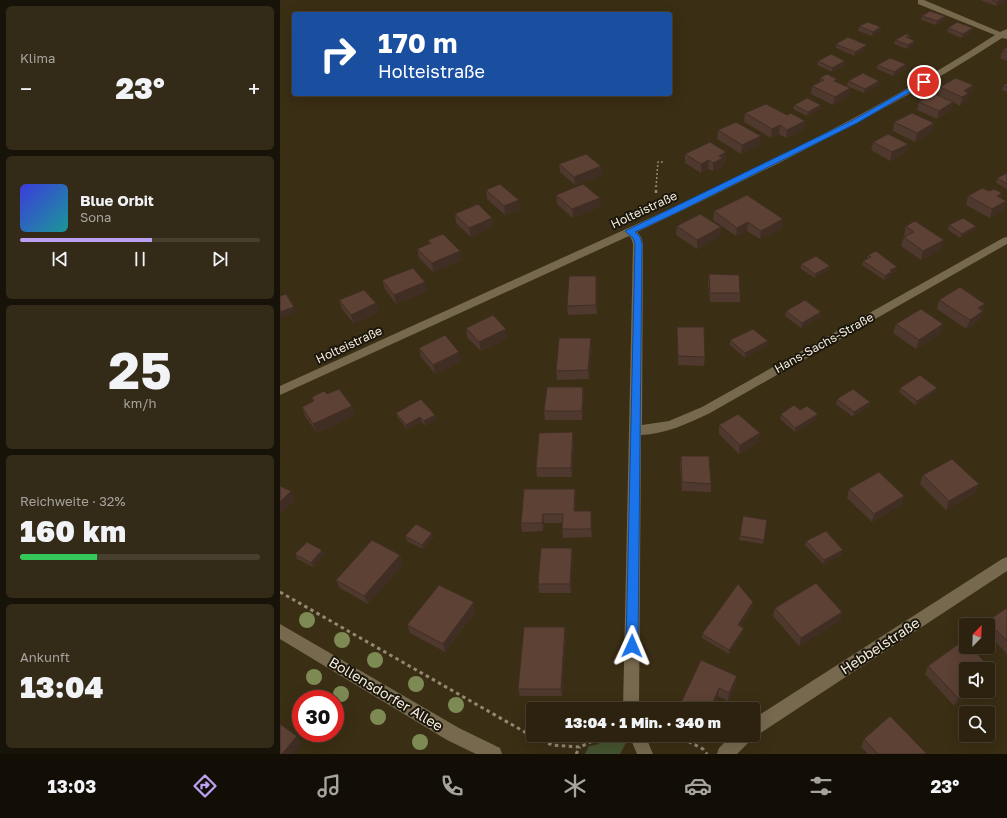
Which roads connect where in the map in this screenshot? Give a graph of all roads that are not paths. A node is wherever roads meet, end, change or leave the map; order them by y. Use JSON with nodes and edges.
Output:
{"nodes":[{"id":1,"x":921,"y":2,"type":"dead end"},
{"id":2,"x":1005,"y":35,"type":"edge"},
{"id":3,"x":629,"y":231,"type":"junction"},
{"id":4,"x":1007,"y":240,"type":"edge"},
{"id":5,"x":280,"y":391,"type":"edge"},
{"id":6,"x":636,"y":430,"type":"junction"},
{"id":7,"x":1007,"y":562,"type":"edge"},
{"id":8,"x":280,"y":632,"type":"edge"},
{"id":9,"x":631,"y":702,"type":"edge"},
{"id":10,"x":760,"y":723,"type":"edge"},
{"id":11,"x":640,"y":742,"type":"edge"},
{"id":12,"x":737,"y":742,"type":"edge"},
{"id":13,"x":494,"y":754,"type":"edge"},
{"id":14,"x":645,"y":754,"type":"edge"},
{"id":15,"x":725,"y":754,"type":"edge"}],
"edges":[{"from":1,"to":2,"type":"street"},
{"from":2,"to":3,"type":"street","name":"Holteistraße"},
{"from":3,"to":5,"type":"street","name":"Holteistraße"},
{"from":3,"to":6,"type":"street"},
{"from":4,"to":6,"type":"street","name":"Hans-Sachs-Straße"},
{"from":6,"to":9,"type":"street"},
{"from":7,"to":10,"type":"street","name":"Hebbelstraße"},
{"from":8,"to":13,"type":"street","name":"Bollensdorfer Allee"},
{"from":11,"to":14,"type":"street"},
{"from":12,"to":15,"type":"street"}]}
